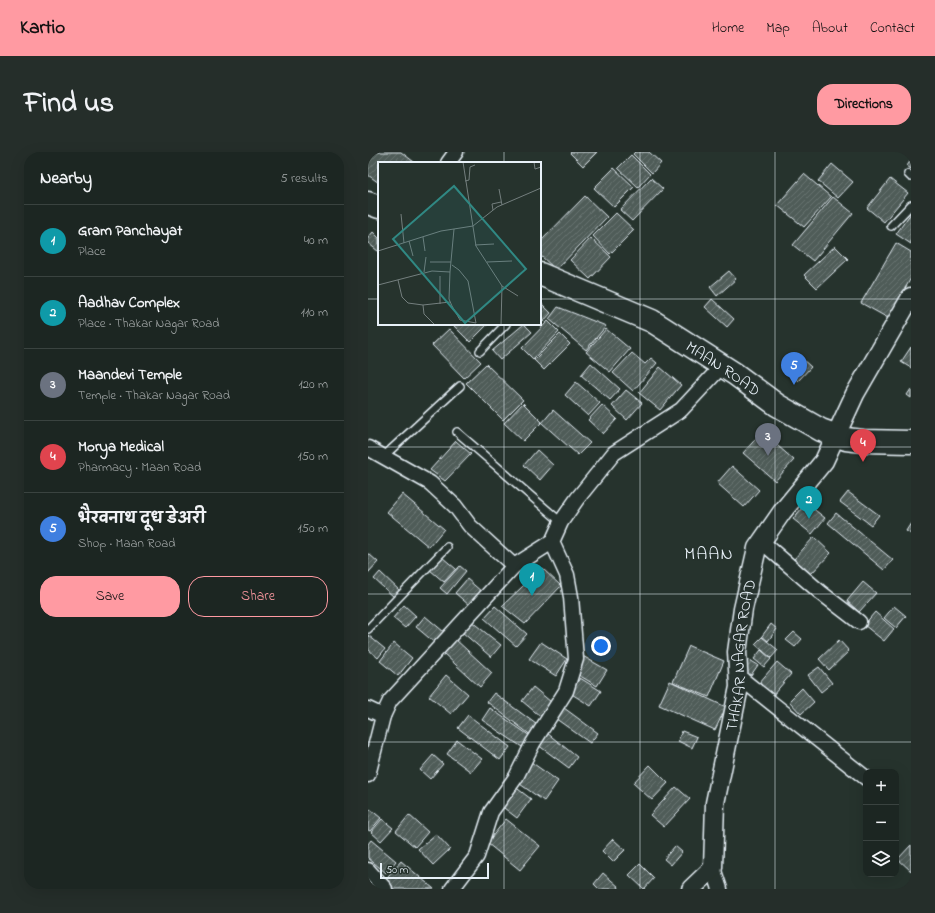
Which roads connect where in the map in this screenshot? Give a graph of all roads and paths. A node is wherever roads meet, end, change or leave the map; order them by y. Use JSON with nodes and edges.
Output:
{"nodes":[{"id":1,"x":456,"y":152,"type":"edge"},
{"id":2,"x":449,"y":162,"type":"edge"},
{"id":3,"x":368,"y":203,"type":"edge"},
{"id":4,"x":911,"y":205,"type":"edge"},
{"id":5,"x":378,"y":207,"type":"edge"},
{"id":6,"x":891,"y":226,"type":"dead end"},
{"id":7,"x":541,"y":274,"type":"edge"},
{"id":8,"x":911,"y":297,"type":"edge"},
{"id":9,"x":505,"y":325,"type":"edge"},
{"id":10,"x":480,"y":351,"type":"dead end"},
{"id":11,"x":721,"y":367,"type":"junction"},
{"id":12,"x":460,"y":386,"type":"dead end"},
{"id":13,"x":457,"y":432,"type":"dead end"},
{"id":14,"x":835,"y":435,"type":"junction"},
{"id":15,"x":911,"y":442,"type":"edge"},
{"id":16,"x":368,"y":448,"type":"edge"},
{"id":17,"x":384,"y":456,"type":"junction"},
{"id":18,"x":560,"y":522,"type":"junction"},
{"id":19,"x":552,"y":542,"type":"junction"},
{"id":20,"x":762,"y":542,"type":"junction"},
{"id":21,"x":447,"y":547,"type":"dead end"},
{"id":22,"x":514,"y":566,"type":"junction"},
{"id":23,"x":860,"y":622,"type":"dead end"},
{"id":24,"x":368,"y":629,"type":"edge"},
{"id":25,"x":739,"y":677,"type":"junction"},
{"id":26,"x":368,"y":709,"type":"edge"},
{"id":27,"x":383,"y":716,"type":"junction"},
{"id":28,"x":368,"y":775,"type":"edge"},
{"id":29,"x":863,"y":776,"type":"edge"},
{"id":30,"x":713,"y":868,"type":"junction"},
{"id":31,"x":368,"y":870,"type":"edge"},
{"id":32,"x":385,"y":889,"type":"edge"},
{"id":33,"x":452,"y":889,"type":"edge"},
{"id":34,"x":691,"y":889,"type":"edge"},
{"id":35,"x":720,"y":889,"type":"edge"}],
"edges":[{"from":1,"to":2,"type":"street"},
{"from":3,"to":5,"type":"main road"},
{"from":4,"to":6,"type":"lane"},
{"from":7,"to":11,"type":"main road","name":"MAAN ROAD"},
{"from":8,"to":14,"type":"street","name":"THAKAR NAGAR ROAD"},
{"from":9,"to":10,"type":"lane"},
{"from":11,"to":14,"type":"main road","name":"MAAN ROAD"},
{"from":11,"to":18,"type":"street"},
{"from":12,"to":17,"type":"lane"},
{"from":13,"to":18,"type":"lane"},
{"from":14,"to":15,"type":"main road","name":"MAAN ROAD"},
{"from":14,"to":20,"type":"street","name":"THAKAR NAGAR ROAD"},
{"from":16,"to":17,"type":"street"},
{"from":17,"to":22,"type":"street"},
{"from":18,"to":19,"type":"street"},
{"from":19,"to":22,"type":"street"},
{"from":19,"to":33,"type":"street"},
{"from":20,"to":23,"type":"street"},
{"from":20,"to":25,"type":"street","name":"THAKAR NAGAR ROAD"},
{"from":21,"to":24,"type":"lane"},
{"from":22,"to":27,"type":"street"},
{"from":25,"to":29,"type":"street"},
{"from":25,"to":30,"type":"street","name":"THAKAR NAGAR ROAD"},
{"from":26,"to":27,"type":"street"},
{"from":27,"to":28,"type":"street"},
{"from":30,"to":34,"type":"street"},
{"from":30,"to":35,"type":"street"},
{"from":31,"to":32,"type":"street"}]}
